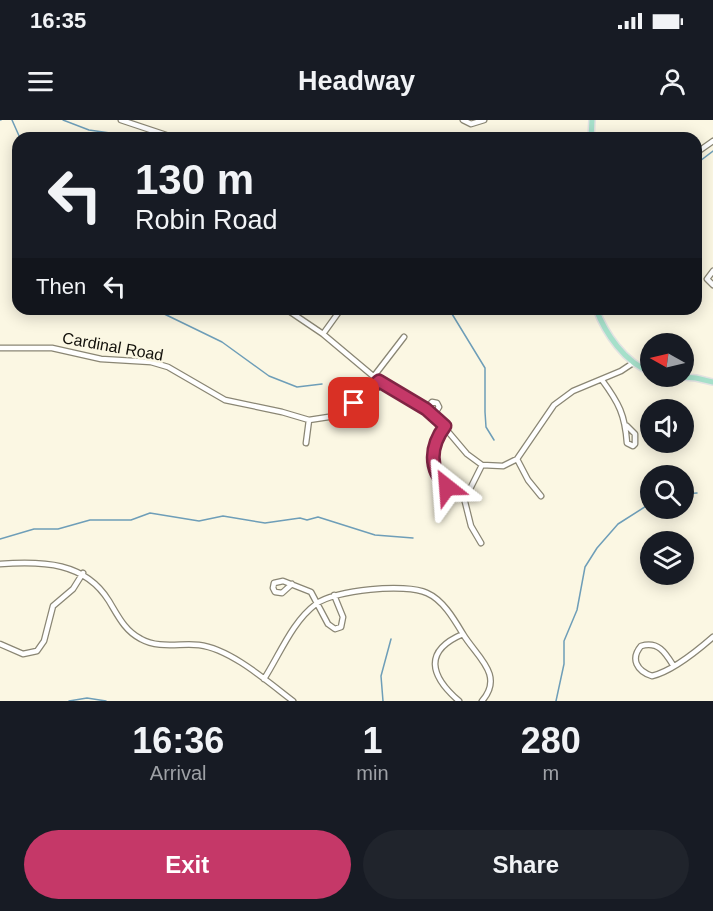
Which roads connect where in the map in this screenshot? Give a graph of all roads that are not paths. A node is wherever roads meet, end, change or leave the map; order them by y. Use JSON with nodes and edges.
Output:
{"nodes":[{"id":1,"x":121,"y":120,"type":"edge"},
{"id":2,"x":463,"y":120,"type":"edge"},
{"id":3,"x":484,"y":120,"type":"edge"},
{"id":4,"x":157,"y":132,"type":"edge"},
{"id":5,"x":713,"y":271,"type":"edge"},
{"id":6,"x":713,"y":285,"type":"edge"},
{"id":7,"x":295,"y":315,"type":"edge"},
{"id":8,"x":337,"y":315,"type":"edge"},
{"id":9,"x":599,"y":315,"type":"edge"},
{"id":10,"x":323,"y":334,"type":"junction"},
{"id":11,"x":404,"y":337,"type":"dead end"},
{"id":12,"x":0,"y":348,"type":"edge"},
{"id":13,"x":633,"y":363,"type":"junction"},
{"id":14,"x":640,"y":366,"type":"edge"},
{"id":15,"x":374,"y":376,"type":"junction"},
{"id":16,"x":694,"y":378,"type":"edge"},
{"id":17,"x":602,"y":380,"type":"junction"},
{"id":18,"x":379,"y":381,"type":"junction"},
{"id":19,"x":713,"y":382,"type":"edge"},
{"id":20,"x":426,"y":409,"type":"junction"},
{"id":21,"x":434,"y":415,"type":"junction"},
{"id":22,"x":309,"y":420,"type":"junction"},
{"id":23,"x":445,"y":426,"type":"junction"},
{"id":24,"x":627,"y":426,"type":"dead end"},
{"id":25,"x":306,"y":443,"type":"dead end"},
{"id":26,"x":517,"y":459,"type":"junction"},
{"id":27,"x":482,"y":465,"type":"junction"},
{"id":28,"x":463,"y":494,"type":"junction"},
{"id":29,"x":541,"y":496,"type":"dead end"},
{"id":30,"x":481,"y":543,"type":"dead end"},
{"id":31,"x":0,"y":564,"type":"edge"},
{"id":32,"x":83,"y":573,"type":"junction"},
{"id":33,"x":292,"y":584,"type":"dead end"},
{"id":34,"x":334,"y":596,"type":"junction"},
{"id":35,"x":318,"y":602,"type":"junction"},
{"id":36,"x":463,"y":634,"type":"junction"},
{"id":37,"x":713,"y":637,"type":"edge"},
{"id":38,"x":0,"y":644,"type":"edge"},
{"id":39,"x":673,"y":665,"type":"junction"},
{"id":40,"x":264,"y":679,"type":"junction"},
{"id":41,"x":292,"y":701,"type":"edge"},
{"id":42,"x":459,"y":701,"type":"edge"},
{"id":43,"x":482,"y":701,"type":"edge"}],
"edges":[{"from":1,"to":4,"type":"street"},
{"from":2,"to":3,"type":"street"},
{"from":5,"to":6,"type":"street"},
{"from":7,"to":10,"type":"street"},
{"from":8,"to":10,"type":"street"},
{"from":9,"to":13,"type":"main road"},
{"from":10,"to":15,"type":"street"},
{"from":11,"to":15,"type":"street"},
{"from":12,"to":22,"type":"street","name":"Cardinal Road"},
{"from":13,"to":14,"type":"main road"},
{"from":13,"to":17,"type":"street"},
{"from":15,"to":18,"type":"street"},
{"from":16,"to":19,"type":"main road"},
{"from":17,"to":24,"type":"street"},
{"from":17,"to":26,"type":"street"},
{"from":18,"to":20,"type":"street"},
{"from":18,"to":22,"type":"street","name":"Cardinal Road"},
{"from":20,"to":21,"type":"street"},
{"from":20,"to":21,"type":"street"},
{"from":21,"to":23,"type":"street"},
{"from":22,"to":25,"type":"street"},
{"from":23,"to":27,"type":"street"},
{"from":23,"to":28,"type":"street"},
{"from":26,"to":27,"type":"street"},
{"from":26,"to":29,"type":"street"},
{"from":27,"to":28,"type":"street"},
{"from":28,"to":30,"type":"street"},
{"from":31,"to":32,"type":"street"},
{"from":32,"to":38,"type":"street"},
{"from":32,"to":40,"type":"street"},
{"from":33,"to":35,"type":"street"},
{"from":34,"to":35,"type":"street"},
{"from":34,"to":35,"type":"street"},
{"from":34,"to":36,"type":"street"},
{"from":35,"to":40,"type":"street"},
{"from":36,"to":42,"type":"street"},
{"from":36,"to":43,"type":"street"},
{"from":37,"to":39,"type":"street"},
{"from":39,"to":39,"type":"street"},
{"from":40,"to":41,"type":"street"}]}
